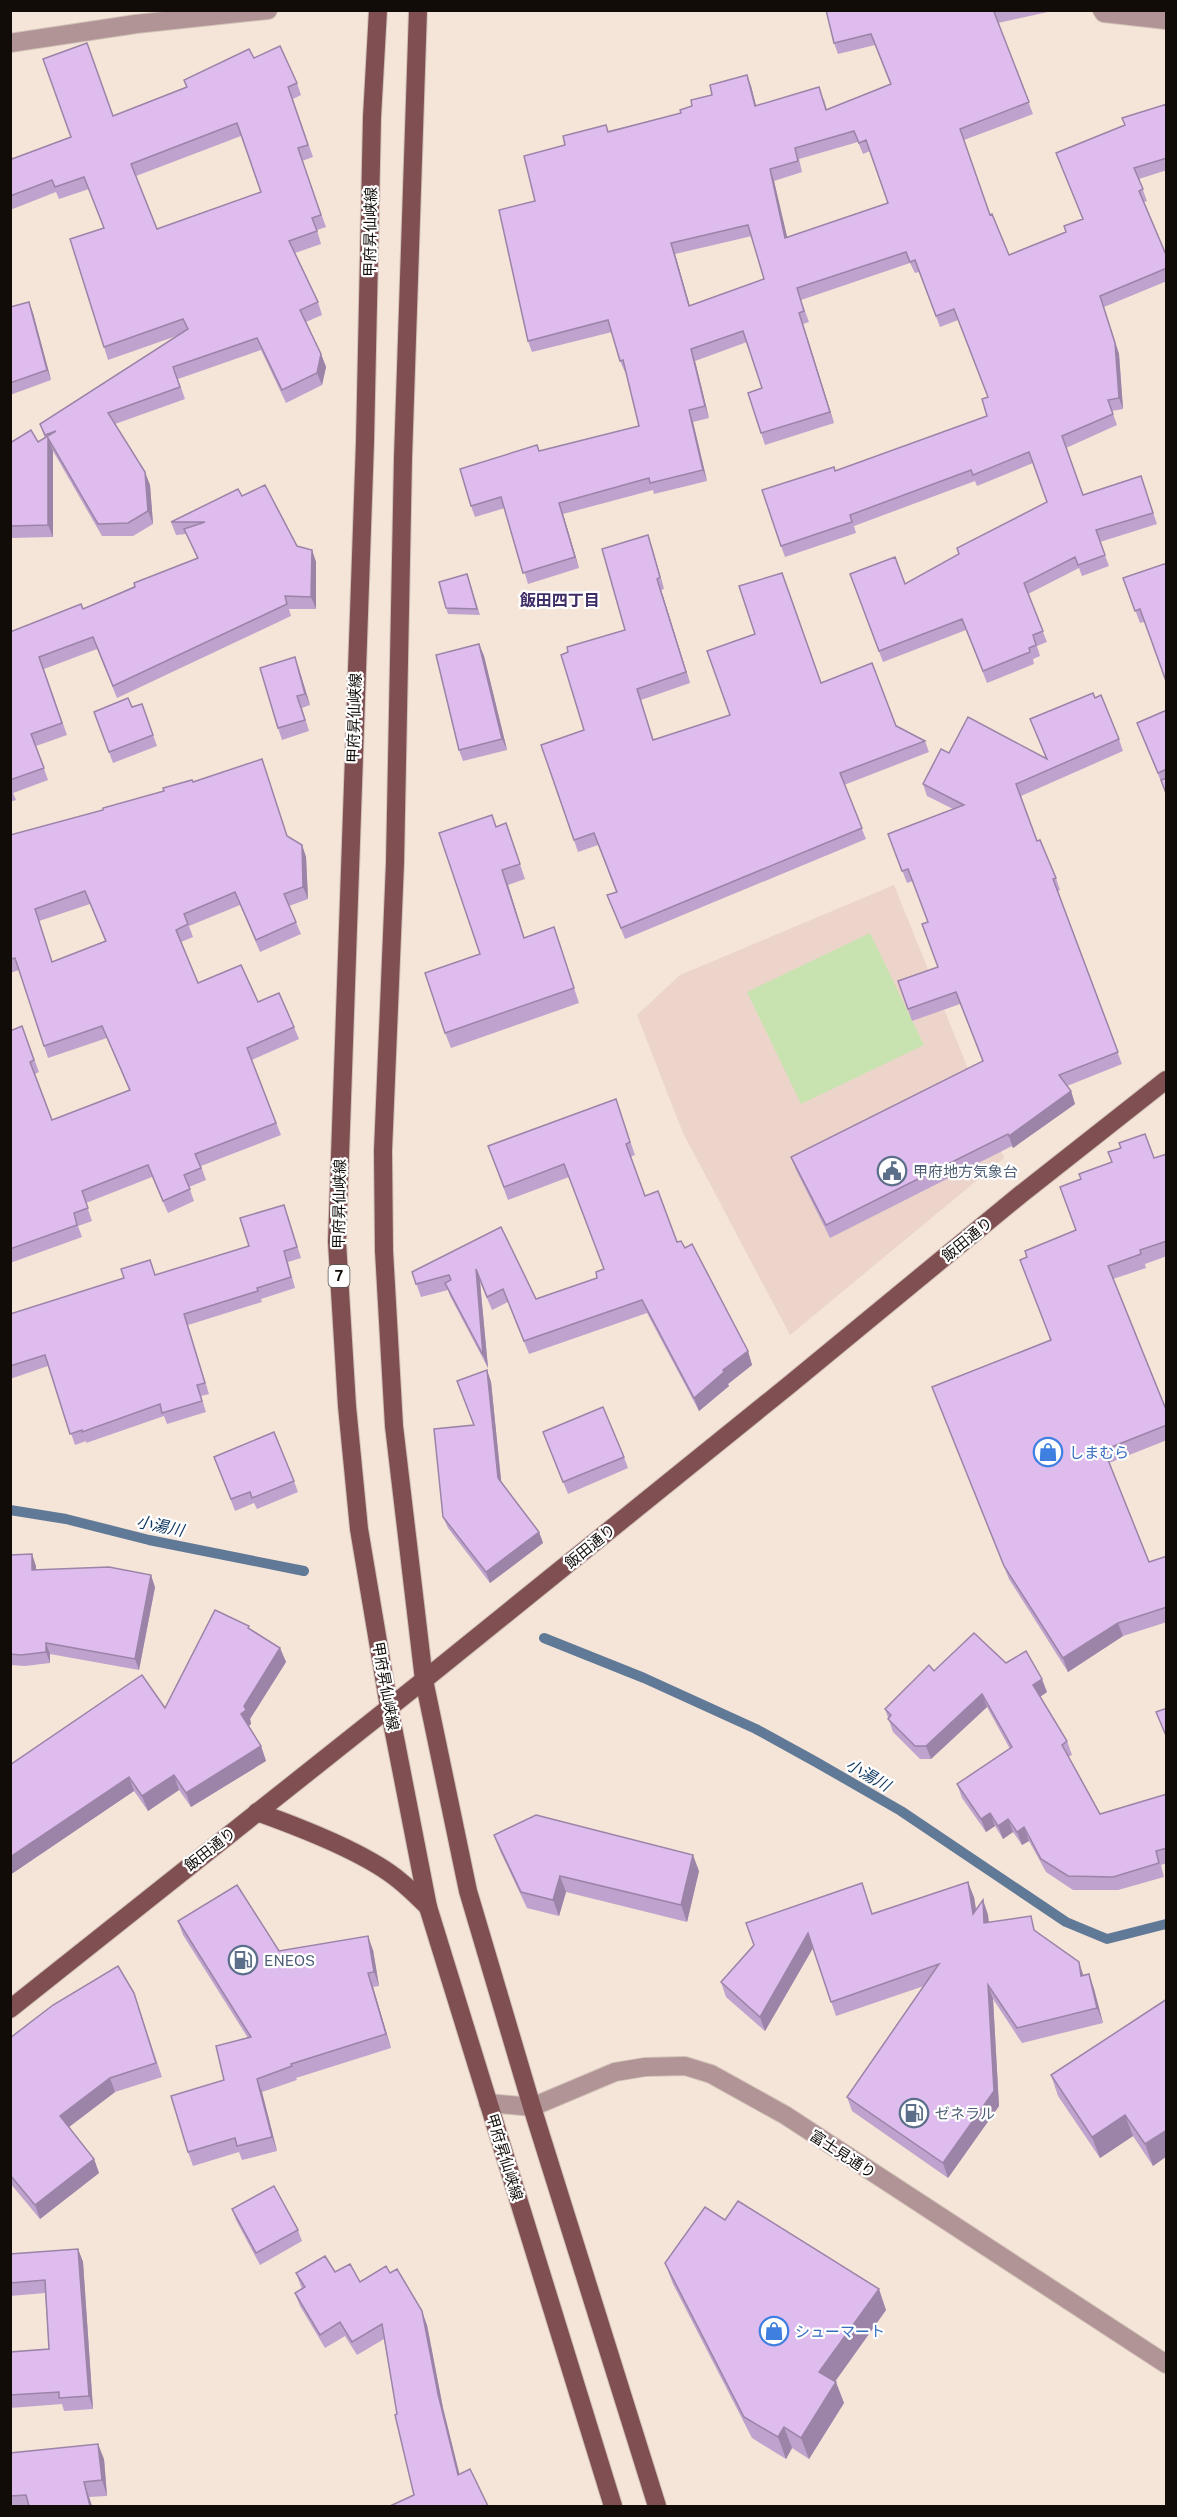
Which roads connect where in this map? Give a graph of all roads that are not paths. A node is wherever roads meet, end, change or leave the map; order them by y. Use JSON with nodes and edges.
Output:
{"nodes":[{"id":1,"x":268,"y":10,"type":"edge"},
{"id":2,"x":378,"y":10,"type":"edge"},
{"id":3,"x":418,"y":10,"type":"edge"},
{"id":4,"x":1102,"y":10,"type":"edge"},
{"id":5,"x":1167,"y":20,"type":"edge"},
{"id":6,"x":10,"y":43,"type":"edge"},
{"id":7,"x":1167,"y":1080,"type":"edge"},
{"id":8,"x":424,"y":1680,"type":"junction"},
{"id":9,"x":389,"y":1707,"type":"junction"},
{"id":10,"x":257,"y":1812,"type":"junction"},
{"id":11,"x":428,"y":1907,"type":"junction"},
{"id":12,"x":10,"y":2009,"type":"edge"},
{"id":13,"x":488,"y":2103,"type":"junction"},
{"id":14,"x":532,"y":2107,"type":"junction"},
{"id":15,"x":1167,"y":2364,"type":"edge"},
{"id":16,"x":613,"y":2506,"type":"edge"},
{"id":17,"x":657,"y":2506,"type":"edge"}],
"edges":[{"from":1,"to":6,"type":"street"},
{"from":2,"to":9,"type":"main road","name":"甲府昇仙峡線","number":"7"},
{"from":3,"to":8,"type":"main road"},
{"from":4,"to":5,"type":"street"},
{"from":7,"to":8,"type":"main road","name":"飯田通り"},
{"from":8,"to":9,"type":"main road","name":"飯田通り"},
{"from":8,"to":14,"type":"main road"},
{"from":9,"to":10,"type":"main road","name":"飯田通り"},
{"from":9,"to":11,"type":"main road","name":"甲府昇仙峡線","number":"7"},
{"from":10,"to":11,"type":"main road"},
{"from":10,"to":12,"type":"main road","name":"飯田通り"},
{"from":11,"to":13,"type":"main road","name":"甲府昇仙峡線","number":"7"},
{"from":13,"to":14,"type":"street","name":"富士見通り"},
{"from":13,"to":16,"type":"main road","name":"甲府昇仙峡線","number":"7"},
{"from":14,"to":15,"type":"street","name":"富士見通り"},
{"from":14,"to":17,"type":"main road"}]}
